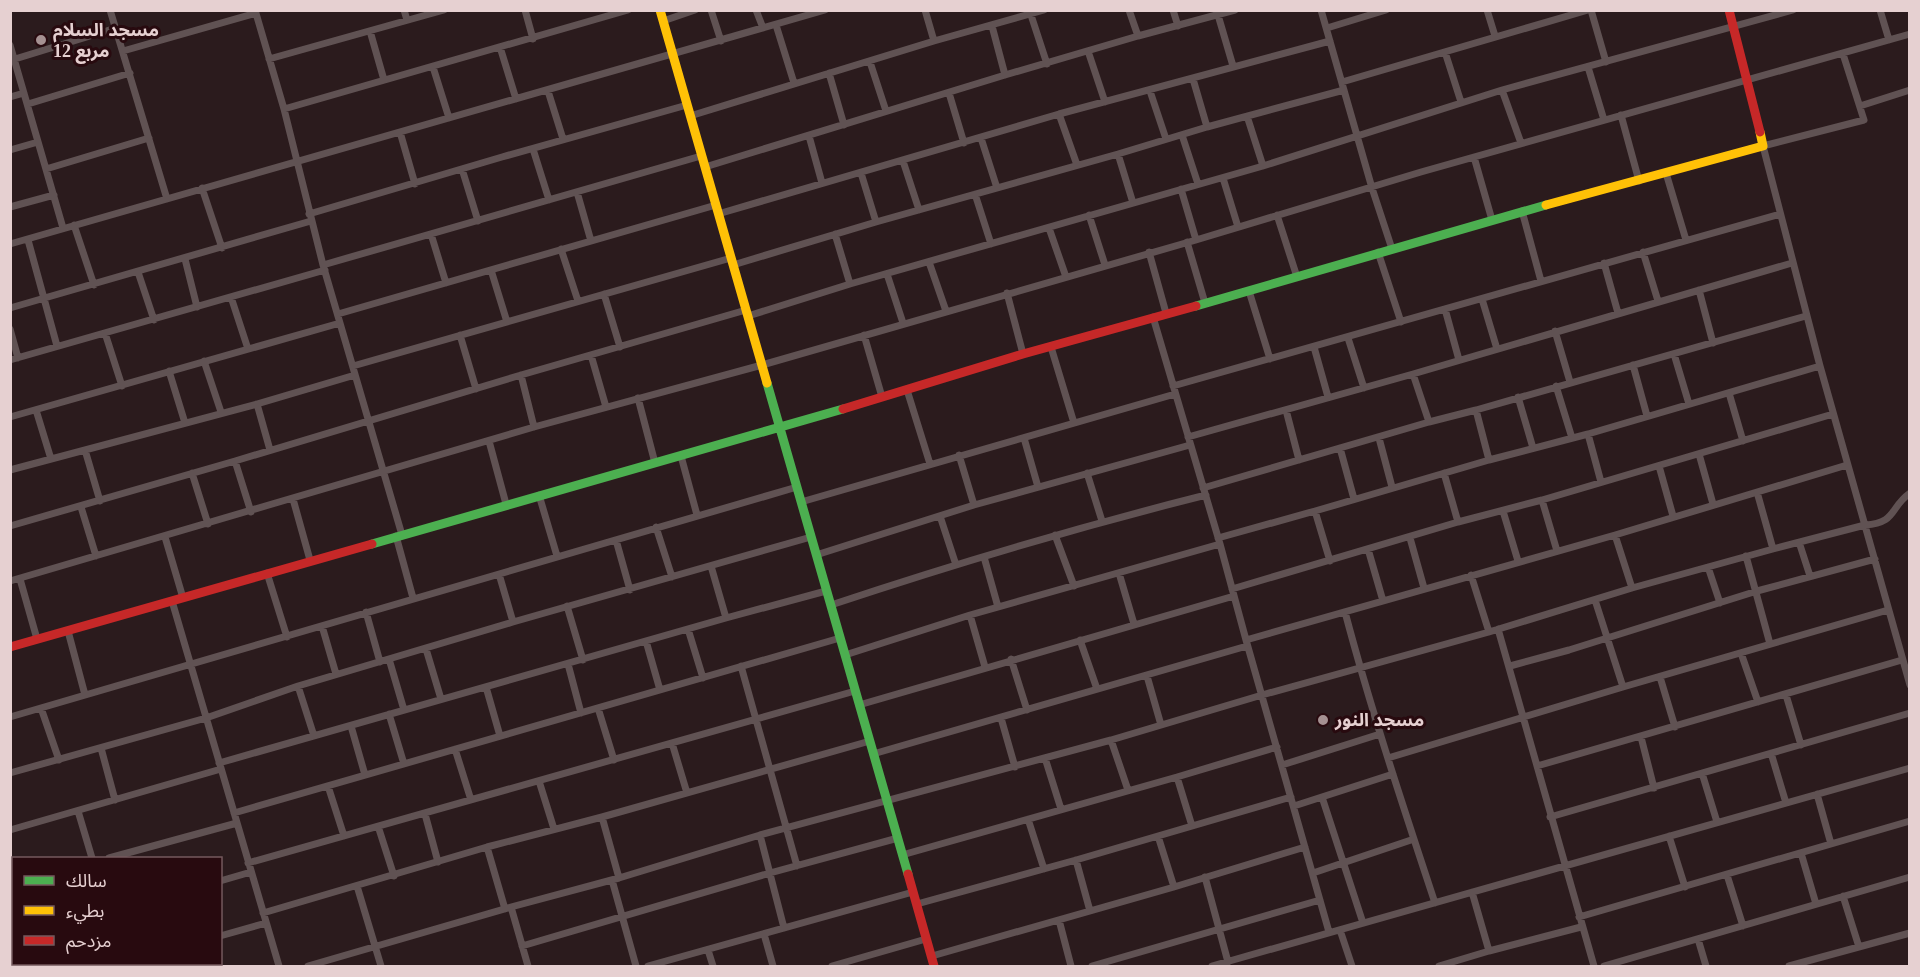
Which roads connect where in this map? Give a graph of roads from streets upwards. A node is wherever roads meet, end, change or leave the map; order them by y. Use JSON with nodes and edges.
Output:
{"nodes":[{"id":1,"x":110,"y":10,"type":"edge"},
{"id":2,"x":404,"y":10,"type":"edge"},
{"id":3,"x":444,"y":10,"type":"edge"},
{"id":4,"x":525,"y":10,"type":"edge"},
{"id":5,"x":628,"y":10,"type":"edge"},
{"id":6,"x":660,"y":10,"type":"edge"},
{"id":7,"x":695,"y":10,"type":"edge"},
{"id":8,"x":711,"y":10,"type":"edge"},
{"id":9,"x":756,"y":10,"type":"edge"},
{"id":10,"x":825,"y":10,"type":"edge"},
{"id":11,"x":925,"y":10,"type":"edge"},
{"id":12,"x":1044,"y":10,"type":"edge"},
{"id":13,"x":1129,"y":10,"type":"edge"},
{"id":14,"x":1173,"y":10,"type":"edge"},
{"id":15,"x":1235,"y":10,"type":"edge"},
{"id":16,"x":1321,"y":10,"type":"edge"},
{"id":17,"x":1386,"y":10,"type":"edge"},
{"id":18,"x":1487,"y":10,"type":"edge"},
{"id":19,"x":1589,"y":10,"type":"edge"},
{"id":20,"x":1729,"y":10,"type":"edge"},
{"id":21,"x":1793,"y":10,"type":"edge"},
{"id":22,"x":1880,"y":10,"type":"edge"},
{"id":23,"x":255,"y":12,"type":"edge"},
{"id":24,"x":802,"y":14,"type":"edge"},
{"id":25,"x":1559,"y":14,"type":"edge"},
{"id":26,"x":1031,"y":15,"type":"junction"},
{"id":27,"x":1218,"y":15,"type":"junction"},
{"id":28,"x":407,"y":20,"type":"junction"},
{"id":29,"x":663,"y":21,"type":"junction"},
{"id":30,"x":776,"y":25,"type":"junction"},
{"id":31,"x":992,"y":26,"type":"junction"},
{"id":32,"x":1178,"y":26,"type":"junction"},
{"id":33,"x":1733,"y":26,"type":"junction"},
{"id":34,"x":116,"y":28,"type":"junction"},
{"id":35,"x":763,"y":28,"type":"junction"},
{"id":36,"x":1327,"y":28,"type":"junction"},
{"id":37,"x":370,"y":31,"type":"junction"},
{"id":38,"x":1910,"y":34,"type":"edge"},
{"id":39,"x":1138,"y":36,"type":"junction"},
{"id":40,"x":1495,"y":36,"type":"junction"},
{"id":41,"x":533,"y":39,"type":"junction"},
{"id":42,"x":1330,"y":40,"type":"junction"},
{"id":43,"x":1889,"y":40,"type":"junction"},
{"id":44,"x":721,"y":41,"type":"junction"},
{"id":45,"x":934,"y":41,"type":"junction"},
{"id":46,"x":10,"y":45,"type":"edge"},
{"id":47,"x":500,"y":48,"type":"junction"},
{"id":48,"x":123,"y":51,"type":"junction"},
{"id":49,"x":1088,"y":51,"type":"junction"},
{"id":50,"x":1445,"y":52,"type":"junction"},
{"id":51,"x":1843,"y":54,"type":"junction"},
{"id":52,"x":673,"y":55,"type":"junction"},
{"id":53,"x":269,"y":58,"type":"junction"},
{"id":54,"x":15,"y":59,"type":"junction"},
{"id":55,"x":870,"y":62,"type":"junction"},
{"id":56,"x":1606,"y":62,"type":"junction"},
{"id":57,"x":1047,"y":64,"type":"junction"},
{"id":58,"x":1233,"y":66,"type":"junction"},
{"id":59,"x":433,"y":67,"type":"junction"},
{"id":60,"x":1588,"y":67,"type":"junction"},
{"id":61,"x":829,"y":73,"type":"junction"},
{"id":62,"x":129,"y":74,"type":"junction"},
{"id":63,"x":1005,"y":75,"type":"junction"},
{"id":64,"x":1193,"y":79,"type":"junction"},
{"id":65,"x":384,"y":80,"type":"junction"},
{"id":66,"x":1748,"y":80,"type":"junction"},
{"id":67,"x":1342,"y":82,"type":"junction"},
{"id":68,"x":794,"y":83,"type":"junction"},
{"id":69,"x":548,"y":90,"type":"junction"},
{"id":70,"x":1344,"y":90,"type":"junction"},
{"id":71,"x":1502,"y":90,"type":"junction"},
{"id":72,"x":1910,"y":90,"type":"edge"},
{"id":73,"x":1150,"y":91,"type":"junction"},
{"id":74,"x":24,"y":93,"type":"junction"},
{"id":75,"x":950,"y":93,"type":"junction"},
{"id":76,"x":10,"y":97,"type":"edge"},
{"id":77,"x":516,"y":99,"type":"junction"},
{"id":78,"x":1106,"y":102,"type":"junction"},
{"id":79,"x":1461,"y":102,"type":"junction"},
{"id":80,"x":28,"y":104,"type":"junction"},
{"id":81,"x":687,"y":105,"type":"junction"},
{"id":82,"x":1860,"y":106,"type":"junction"},
{"id":83,"x":284,"y":109,"type":"junction"},
{"id":84,"x":886,"y":111,"type":"junction"},
{"id":85,"x":1059,"y":114,"type":"junction"},
{"id":86,"x":1621,"y":115,"type":"junction"},
{"id":87,"x":690,"y":116,"type":"junction"},
{"id":88,"x":1247,"y":116,"type":"junction"},
{"id":89,"x":449,"y":118,"type":"junction"},
{"id":90,"x":1604,"y":120,"type":"junction"},
{"id":91,"x":844,"y":125,"type":"junction"},
{"id":92,"x":1207,"y":127,"type":"junction"},
{"id":93,"x":400,"y":132,"type":"junction"},
{"id":94,"x":1182,"y":135,"type":"junction"},
{"id":95,"x":809,"y":136,"type":"junction"},
{"id":96,"x":1357,"y":137,"type":"junction"},
{"id":97,"x":149,"y":138,"type":"junction"},
{"id":98,"x":981,"y":138,"type":"junction"},
{"id":99,"x":1166,"y":139,"type":"junction"},
{"id":100,"x":562,"y":140,"type":"junction"},
{"id":101,"x":38,"y":142,"type":"junction"},
{"id":102,"x":964,"y":143,"type":"junction"},
{"id":103,"x":1521,"y":143,"type":"junction"},
{"id":104,"x":1763,"y":146,"type":"junction"},
{"id":105,"x":533,"y":149,"type":"junction"},
{"id":106,"x":10,"y":150,"type":"edge"},
{"id":107,"x":1118,"y":154,"type":"junction"},
{"id":108,"x":701,"y":156,"type":"junction"},
{"id":109,"x":1474,"y":157,"type":"junction"},
{"id":110,"x":297,"y":161,"type":"junction"},
{"id":111,"x":903,"y":161,"type":"junction"},
{"id":112,"x":1077,"y":165,"type":"junction"},
{"id":113,"x":1263,"y":166,"type":"junction"},
{"id":114,"x":705,"y":167,"type":"junction"},
{"id":115,"x":462,"y":169,"type":"junction"},
{"id":116,"x":46,"y":170,"type":"junction"},
{"id":117,"x":861,"y":173,"type":"junction"},
{"id":118,"x":1666,"y":173,"type":"junction"},
{"id":119,"x":1223,"y":178,"type":"junction"},
{"id":120,"x":1639,"y":181,"type":"junction"},
{"id":121,"x":822,"y":183,"type":"junction"},
{"id":122,"x":415,"y":184,"type":"junction"},
{"id":123,"x":1198,"y":184,"type":"junction"},
{"id":124,"x":202,"y":188,"type":"junction"},
{"id":125,"x":996,"y":188,"type":"junction"},
{"id":126,"x":1372,"y":188,"type":"junction"},
{"id":127,"x":1181,"y":189,"type":"junction"},
{"id":128,"x":577,"y":192,"type":"junction"},
{"id":129,"x":975,"y":194,"type":"junction"},
{"id":130,"x":54,"y":195,"type":"junction"},
{"id":131,"x":166,"y":199,"type":"junction"},
{"id":132,"x":549,"y":200,"type":"junction"},
{"id":133,"x":1133,"y":203,"type":"junction"},
{"id":134,"x":10,"y":207,"type":"edge"},
{"id":135,"x":717,"y":210,"type":"junction"},
{"id":136,"x":919,"y":210,"type":"junction"},
{"id":137,"x":1522,"y":211,"type":"junction"},
{"id":138,"x":1780,"y":214,"type":"junction"},
{"id":139,"x":1277,"y":215,"type":"junction"},
{"id":140,"x":1089,"y":216,"type":"junction"},
{"id":141,"x":310,"y":218,"type":"junction"},
{"id":142,"x":1492,"y":220,"type":"junction"},
{"id":143,"x":478,"y":221,"type":"junction"},
{"id":144,"x":876,"y":222,"type":"junction"},
{"id":145,"x":74,"y":225,"type":"junction"},
{"id":146,"x":1238,"y":227,"type":"junction"},
{"id":147,"x":63,"y":228,"type":"junction"},
{"id":148,"x":1049,"y":228,"type":"junction"},
{"id":149,"x":431,"y":234,"type":"junction"},
{"id":150,"x":835,"y":234,"type":"junction"},
{"id":151,"x":28,"y":240,"type":"junction"},
{"id":152,"x":1196,"y":240,"type":"junction"},
{"id":153,"x":1686,"y":240,"type":"junction"},
{"id":154,"x":591,"y":241,"type":"junction"},
{"id":155,"x":1187,"y":242,"type":"junction"},
{"id":156,"x":10,"y":244,"type":"edge"},
{"id":157,"x":991,"y":244,"type":"junction"},
{"id":158,"x":222,"y":248,"type":"junction"},
{"id":159,"x":561,"y":249,"type":"junction"},
{"id":160,"x":1392,"y":249,"type":"junction"},
{"id":161,"x":1149,"y":252,"type":"junction"},
{"id":162,"x":1378,"y":252,"type":"junction"},
{"id":163,"x":1643,"y":252,"type":"junction"},
{"id":164,"x":185,"y":259,"type":"junction"},
{"id":165,"x":732,"y":262,"type":"junction"},
{"id":166,"x":929,"y":262,"type":"junction"},
{"id":167,"x":1604,"y":263,"type":"junction"},
{"id":168,"x":1792,"y":263,"type":"junction"},
{"id":169,"x":1105,"y":265,"type":"junction"},
{"id":170,"x":324,"y":268,"type":"junction"},
{"id":171,"x":490,"y":270,"type":"junction"},
{"id":172,"x":138,"y":272,"type":"junction"},
{"id":173,"x":887,"y":274,"type":"junction"},
{"id":174,"x":1066,"y":277,"type":"junction"},
{"id":175,"x":1297,"y":277,"type":"junction"},
{"id":176,"x":1541,"y":280,"type":"junction"},
{"id":177,"x":446,"y":283,"type":"junction"},
{"id":178,"x":850,"y":284,"type":"junction"},
{"id":179,"x":94,"y":285,"type":"junction"},
{"id":180,"x":1699,"y":290,"type":"junction"},
{"id":181,"x":1249,"y":291,"type":"junction"},
{"id":182,"x":1007,"y":293,"type":"junction"},
{"id":183,"x":604,"y":294,"type":"junction"},
{"id":184,"x":231,"y":297,"type":"junction"},
{"id":185,"x":44,"y":299,"type":"junction"},
{"id":186,"x":1482,"y":299,"type":"junction"},
{"id":187,"x":578,"y":301,"type":"junction"},
{"id":188,"x":1658,"y":302,"type":"junction"},
{"id":189,"x":1205,"y":303,"type":"junction"},
{"id":190,"x":197,"y":307,"type":"junction"},
{"id":191,"x":10,"y":308,"type":"edge"},
{"id":192,"x":1445,"y":309,"type":"junction"},
{"id":193,"x":946,"y":311,"type":"junction"},
{"id":194,"x":747,"y":313,"type":"junction"},
{"id":195,"x":1166,"y":313,"type":"junction"},
{"id":196,"x":1618,"y":313,"type":"junction"},
{"id":197,"x":338,"y":314,"type":"junction"},
{"id":198,"x":1806,"y":316,"type":"junction"},
{"id":199,"x":1153,"y":317,"type":"junction"},
{"id":200,"x":154,"y":320,"type":"junction"},
{"id":201,"x":507,"y":322,"type":"junction"},
{"id":202,"x":1401,"y":322,"type":"junction"},
{"id":203,"x":340,"y":323,"type":"junction"},
{"id":204,"x":903,"y":323,"type":"junction"},
{"id":205,"x":10,"y":329,"type":"edge"},
{"id":206,"x":1556,"y":331,"type":"junction"},
{"id":207,"x":105,"y":333,"type":"junction"},
{"id":208,"x":460,"y":335,"type":"junction"},
{"id":209,"x":864,"y":335,"type":"junction"},
{"id":210,"x":1348,"y":338,"type":"junction"},
{"id":211,"x":1713,"y":343,"type":"junction"},
{"id":212,"x":57,"y":346,"type":"junction"},
{"id":213,"x":620,"y":347,"type":"junction"},
{"id":214,"x":1051,"y":347,"type":"junction"},
{"id":215,"x":1314,"y":347,"type":"junction"},
{"id":216,"x":248,"y":349,"type":"junction"},
{"id":217,"x":1497,"y":349,"type":"junction"},
{"id":218,"x":1023,"y":354,"type":"junction"},
{"id":219,"x":1674,"y":354,"type":"junction"},
{"id":220,"x":591,"y":355,"type":"junction"},
{"id":221,"x":14,"y":359,"type":"edge"},
{"id":222,"x":1270,"y":359,"type":"junction"},
{"id":223,"x":1459,"y":360,"type":"junction"},
{"id":224,"x":204,"y":361,"type":"junction"},
{"id":225,"x":762,"y":365,"type":"junction"},
{"id":226,"x":1633,"y":365,"type":"junction"},
{"id":227,"x":353,"y":366,"type":"junction"},
{"id":228,"x":1820,"y":366,"type":"junction"},
{"id":229,"x":169,"y":371,"type":"junction"},
{"id":230,"x":1413,"y":374,"type":"junction"},
{"id":231,"x":355,"y":375,"type":"junction"},
{"id":232,"x":520,"y":375,"type":"junction"},
{"id":233,"x":1570,"y":382,"type":"junction"},
{"id":234,"x":122,"y":386,"type":"junction"},
{"id":235,"x":1556,"y":386,"type":"junction"},
{"id":236,"x":476,"y":388,"type":"junction"},
{"id":237,"x":1364,"y":388,"type":"junction"},
{"id":238,"x":907,"y":390,"type":"junction"},
{"id":239,"x":1174,"y":390,"type":"junction"},
{"id":240,"x":1729,"y":393,"type":"junction"},
{"id":241,"x":882,"y":397,"type":"junction"},
{"id":242,"x":1518,"y":397,"type":"junction"},
{"id":243,"x":638,"y":398,"type":"junction"},
{"id":244,"x":1328,"y":398,"type":"junction"},
{"id":245,"x":257,"y":404,"type":"junction"},
{"id":246,"x":1689,"y":404,"type":"junction"},
{"id":247,"x":606,"y":407,"type":"junction"},
{"id":248,"x":36,"y":410,"type":"junction"},
{"id":249,"x":1286,"y":410,"type":"junction"},
{"id":250,"x":1476,"y":410,"type":"junction"},
{"id":251,"x":221,"y":412,"type":"junction"},
{"id":252,"x":1833,"y":414,"type":"junction"},
{"id":253,"x":1647,"y":416,"type":"junction"},
{"id":254,"x":10,"y":417,"type":"edge"},
{"id":255,"x":368,"y":420,"type":"junction"},
{"id":256,"x":1429,"y":422,"type":"junction"},
{"id":257,"x":185,"y":423,"type":"junction"},
{"id":258,"x":1074,"y":423,"type":"junction"},
{"id":259,"x":534,"y":427,"type":"junction"},
{"id":260,"x":780,"y":427,"type":"junction"},
{"id":261,"x":1588,"y":434,"type":"junction"},
{"id":262,"x":1024,"y":438,"type":"junction"},
{"id":263,"x":1379,"y":438,"type":"junction"},
{"id":264,"x":1572,"y":438,"type":"junction"},
{"id":265,"x":489,"y":441,"type":"junction"},
{"id":266,"x":1189,"y":441,"type":"junction"},
{"id":267,"x":1743,"y":441,"type":"junction"},
{"id":268,"x":1340,"y":448,"type":"junction"},
{"id":269,"x":1533,"y":448,"type":"junction"},
{"id":270,"x":85,"y":450,"type":"junction"},
{"id":271,"x":270,"y":450,"type":"junction"},
{"id":272,"x":1699,"y":454,"type":"junction"},
{"id":273,"x":681,"y":456,"type":"junction"},
{"id":274,"x":959,"y":456,"type":"junction"},
{"id":275,"x":51,"y":459,"type":"junction"},
{"id":276,"x":1299,"y":460,"type":"junction"},
{"id":277,"x":1489,"y":460,"type":"junction"},
{"id":278,"x":235,"y":461,"type":"junction"},
{"id":279,"x":655,"y":463,"type":"junction"},
{"id":280,"x":930,"y":464,"type":"junction"},
{"id":281,"x":1848,"y":465,"type":"junction"},
{"id":282,"x":1659,"y":466,"type":"junction"},
{"id":283,"x":10,"y":470,"type":"edge"},
{"id":284,"x":384,"y":472,"type":"junction"},
{"id":285,"x":192,"y":473,"type":"junction"},
{"id":286,"x":1087,"y":473,"type":"junction"},
{"id":287,"x":1444,"y":473,"type":"junction"},
{"id":288,"x":1601,"y":482,"type":"junction"},
{"id":289,"x":797,"y":487,"type":"junction"},
{"id":290,"x":1038,"y":487,"type":"junction"},
{"id":291,"x":1392,"y":487,"type":"junction"},
{"id":292,"x":1204,"y":491,"type":"junction"},
{"id":293,"x":1757,"y":492,"type":"junction"},
{"id":294,"x":1910,"y":493,"type":"edge"},
{"id":295,"x":539,"y":495,"type":"junction"},
{"id":296,"x":293,"y":499,"type":"junction"},
{"id":297,"x":1354,"y":499,"type":"junction"},
{"id":298,"x":1542,"y":500,"type":"junction"},
{"id":299,"x":100,"y":501,"type":"junction"},
{"id":300,"x":801,"y":502,"type":"junction"},
{"id":301,"x":506,"y":504,"type":"junction"},
{"id":302,"x":1713,"y":504,"type":"junction"},
{"id":303,"x":974,"y":505,"type":"junction"},
{"id":304,"x":81,"y":507,"type":"junction"},
{"id":305,"x":1315,"y":511,"type":"junction"},
{"id":306,"x":1503,"y":511,"type":"junction"},
{"id":307,"x":251,"y":512,"type":"junction"},
{"id":308,"x":697,"y":515,"type":"junction"},
{"id":309,"x":940,"y":516,"type":"junction"},
{"id":310,"x":1673,"y":516,"type":"junction"},
{"id":311,"x":1102,"y":521,"type":"junction"},
{"id":312,"x":1458,"y":522,"type":"junction"},
{"id":313,"x":208,"y":524,"type":"junction"},
{"id":314,"x":1865,"y":525,"type":"junction"},
{"id":315,"x":10,"y":526,"type":"edge"},
{"id":316,"x":656,"y":527,"type":"junction"},
{"id":317,"x":1615,"y":535,"type":"junction"},
{"id":318,"x":399,"y":536,"type":"junction"},
{"id":319,"x":1055,"y":536,"type":"junction"},
{"id":320,"x":165,"y":537,"type":"junction"},
{"id":321,"x":811,"y":537,"type":"junction"},
{"id":322,"x":1410,"y":538,"type":"junction"},
{"id":323,"x":616,"y":540,"type":"junction"},
{"id":324,"x":1219,"y":541,"type":"junction"},
{"id":325,"x":1799,"y":542,"type":"junction"},
{"id":326,"x":1368,"y":549,"type":"junction"},
{"id":327,"x":1773,"y":549,"type":"junction"},
{"id":328,"x":1557,"y":550,"type":"junction"},
{"id":329,"x":816,"y":555,"type":"junction"},
{"id":330,"x":96,"y":556,"type":"junction"},
{"id":331,"x":557,"y":556,"type":"junction"},
{"id":332,"x":1746,"y":556,"type":"junction"},
{"id":333,"x":984,"y":557,"type":"junction"},
{"id":334,"x":1875,"y":559,"type":"junction"},
{"id":335,"x":310,"y":560,"type":"junction"},
{"id":336,"x":1330,"y":561,"type":"junction"},
{"id":337,"x":1518,"y":561,"type":"junction"},
{"id":338,"x":956,"y":565,"type":"junction"},
{"id":339,"x":711,"y":566,"type":"junction"},
{"id":340,"x":1708,"y":567,"type":"junction"},
{"id":341,"x":267,"y":573,"type":"junction"},
{"id":342,"x":1119,"y":573,"type":"junction"},
{"id":343,"x":499,"y":574,"type":"junction"},
{"id":344,"x":1471,"y":574,"type":"junction"},
{"id":345,"x":1810,"y":576,"type":"junction"},
{"id":346,"x":672,"y":577,"type":"junction"},
{"id":347,"x":20,"y":579,"type":"junction"},
{"id":348,"x":10,"y":581,"type":"edge"},
{"id":349,"x":1074,"y":586,"type":"junction"},
{"id":350,"x":1424,"y":588,"type":"junction"},
{"id":351,"x":1632,"y":588,"type":"junction"},
{"id":352,"x":630,"y":590,"type":"junction"},
{"id":353,"x":826,"y":591,"type":"junction"},
{"id":354,"x":1757,"y":591,"type":"junction"},
{"id":355,"x":1233,"y":592,"type":"junction"},
{"id":356,"x":183,"y":598,"type":"junction"},
{"id":357,"x":413,"y":598,"type":"junction"},
{"id":358,"x":1595,"y":600,"type":"junction"},
{"id":359,"x":172,"y":601,"type":"junction"},
{"id":360,"x":1383,"y":601,"type":"junction"},
{"id":361,"x":1720,"y":603,"type":"junction"},
{"id":362,"x":831,"y":605,"type":"junction"},
{"id":363,"x":567,"y":606,"type":"junction"},
{"id":364,"x":998,"y":607,"type":"junction"},
{"id":365,"x":1888,"y":610,"type":"junction"},
{"id":366,"x":366,"y":612,"type":"junction"},
{"id":367,"x":1346,"y":612,"type":"junction"},
{"id":368,"x":970,"y":615,"type":"junction"},
{"id":369,"x":726,"y":618,"type":"junction"},
{"id":370,"x":513,"y":622,"type":"junction"},
{"id":371,"x":1134,"y":624,"type":"junction"},
{"id":372,"x":322,"y":626,"type":"junction"},
{"id":373,"x":688,"y":629,"type":"junction"},
{"id":374,"x":1498,"y":629,"type":"junction"},
{"id":375,"x":68,"y":630,"type":"junction"},
{"id":376,"x":1489,"y":632,"type":"junction"},
{"id":377,"x":287,"y":637,"type":"junction"},
{"id":378,"x":840,"y":638,"type":"junction"},
{"id":379,"x":1608,"y":638,"type":"junction"},
{"id":380,"x":37,"y":639,"type":"junction"},
{"id":381,"x":1080,"y":640,"type":"junction"},
{"id":382,"x":646,"y":641,"type":"junction"},
{"id":383,"x":1246,"y":643,"type":"junction"},
{"id":384,"x":1770,"y":644,"type":"junction"},
{"id":385,"x":10,"y":647,"type":"edge"},
{"id":386,"x":426,"y":649,"type":"junction"},
{"id":387,"x":1741,"y":652,"type":"junction"},
{"id":388,"x":845,"y":655,"type":"junction"},
{"id":389,"x":1011,"y":659,"type":"junction"},
{"id":390,"x":389,"y":660,"type":"junction"},
{"id":391,"x":583,"y":660,"type":"junction"},
{"id":392,"x":1902,"y":660,"type":"junction"},
{"id":393,"x":380,"y":662,"type":"junction"},
{"id":394,"x":568,"y":664,"type":"junction"},
{"id":395,"x":190,"y":665,"type":"junction"},
{"id":396,"x":741,"y":666,"type":"junction"},
{"id":397,"x":1510,"y":666,"type":"junction"},
{"id":398,"x":985,"y":667,"type":"junction"},
{"id":399,"x":1360,"y":668,"type":"junction"},
{"id":400,"x":336,"y":674,"type":"junction"},
{"id":401,"x":1147,"y":676,"type":"junction"},
{"id":402,"x":1660,"y":677,"type":"junction"},
{"id":403,"x":703,"y":678,"type":"junction"},
{"id":404,"x":1910,"y":685,"type":"edge"},
{"id":405,"x":298,"y":686,"type":"junction"},
{"id":406,"x":486,"y":687,"type":"junction"},
{"id":407,"x":1623,"y":687,"type":"junction"},
{"id":408,"x":1097,"y":689,"type":"junction"},
{"id":409,"x":660,"y":690,"type":"junction"},
{"id":410,"x":855,"y":691,"type":"junction"},
{"id":411,"x":85,"y":695,"type":"junction"},
{"id":412,"x":1262,"y":695,"type":"junction"},
{"id":413,"x":1786,"y":695,"type":"junction"},
{"id":414,"x":441,"y":699,"type":"junction"},
{"id":415,"x":1758,"y":702,"type":"junction"},
{"id":416,"x":859,"y":705,"type":"junction"},
{"id":417,"x":41,"y":708,"type":"junction"},
{"id":418,"x":598,"y":708,"type":"junction"},
{"id":419,"x":404,"y":710,"type":"junction"},
{"id":420,"x":1027,"y":710,"type":"junction"},
{"id":421,"x":581,"y":713,"type":"junction"},
{"id":422,"x":1910,"y":713,"type":"edge"},
{"id":423,"x":390,"y":714,"type":"junction"},
{"id":424,"x":10,"y":717,"type":"edge"},
{"id":425,"x":1524,"y":717,"type":"junction"},
{"id":426,"x":206,"y":718,"type":"junction"},
{"id":427,"x":757,"y":718,"type":"junction"},
{"id":428,"x":1001,"y":718,"type":"junction"},
{"id":429,"x":1161,"y":725,"type":"junction"},
{"id":430,"x":351,"y":726,"type":"junction"},
{"id":431,"x":1675,"y":727,"type":"junction"},
{"id":432,"x":1380,"y":734,"type":"junction"},
{"id":433,"x":314,"y":736,"type":"junction"},
{"id":434,"x":500,"y":736,"type":"junction"},
{"id":435,"x":1641,"y":737,"type":"junction"},
{"id":436,"x":1111,"y":740,"type":"junction"},
{"id":437,"x":870,"y":741,"type":"junction"},
{"id":438,"x":672,"y":743,"type":"junction"},
{"id":439,"x":1801,"y":745,"type":"junction"},
{"id":440,"x":1277,"y":747,"type":"junction"},
{"id":441,"x":101,"y":748,"type":"junction"},
{"id":442,"x":455,"y":749,"type":"junction"},
{"id":443,"x":873,"y":753,"type":"junction"},
{"id":444,"x":1771,"y":753,"type":"junction"},
{"id":445,"x":1045,"y":758,"type":"junction"},
{"id":446,"x":1388,"y":759,"type":"junction"},
{"id":447,"x":58,"y":760,"type":"junction"},
{"id":448,"x":614,"y":760,"type":"junction"},
{"id":449,"x":404,"y":764,"type":"junction"},
{"id":450,"x":1282,"y":765,"type":"junction"},
{"id":451,"x":220,"y":766,"type":"junction"},
{"id":452,"x":1537,"y":766,"type":"junction"},
{"id":453,"x":1015,"y":767,"type":"junction"},
{"id":454,"x":770,"y":768,"type":"junction"},
{"id":455,"x":1910,"y":768,"type":"edge"},
{"id":456,"x":10,"y":773,"type":"edge"},
{"id":457,"x":1702,"y":773,"type":"junction"},
{"id":458,"x":1393,"y":774,"type":"junction"},
{"id":459,"x":365,"y":775,"type":"junction"},
{"id":460,"x":1177,"y":777,"type":"junction"},
{"id":461,"x":539,"y":781,"type":"junction"},
{"id":462,"x":328,"y":786,"type":"junction"},
{"id":463,"x":1654,"y":788,"type":"junction"},
{"id":464,"x":1128,"y":790,"type":"junction"},
{"id":465,"x":687,"y":793,"type":"junction"},
{"id":466,"x":1817,"y":794,"type":"junction"},
{"id":467,"x":1292,"y":797,"type":"junction"},
{"id":468,"x":1322,"y":797,"type":"junction"},
{"id":469,"x":115,"y":800,"type":"junction"},
{"id":470,"x":471,"y":800,"type":"junction"},
{"id":471,"x":887,"y":801,"type":"junction"},
{"id":472,"x":1786,"y":803,"type":"junction"},
{"id":473,"x":1294,"y":806,"type":"junction"},
{"id":474,"x":1061,"y":809,"type":"junction"},
{"id":475,"x":78,"y":811,"type":"junction"},
{"id":476,"x":234,"y":813,"type":"junction"},
{"id":477,"x":425,"y":814,"type":"junction"},
{"id":478,"x":602,"y":817,"type":"junction"},
{"id":479,"x":1550,"y":817,"type":"junction"},
{"id":480,"x":1028,"y":819,"type":"junction"},
{"id":481,"x":1910,"y":821,"type":"edge"},
{"id":482,"x":1717,"y":822,"type":"junction"},
{"id":483,"x":237,"y":823,"type":"junction"},
{"id":484,"x":378,"y":826,"type":"junction"},
{"id":485,"x":1192,"y":826,"type":"junction"},
{"id":486,"x":788,"y":828,"type":"junction"},
{"id":487,"x":554,"y":829,"type":"junction"},
{"id":488,"x":10,"y":830,"type":"edge"},
{"id":489,"x":760,"y":835,"type":"junction"},
{"id":490,"x":344,"y":836,"type":"junction"},
{"id":491,"x":1158,"y":836,"type":"junction"},
{"id":492,"x":1669,"y":836,"type":"junction"},
{"id":493,"x":898,"y":838,"type":"junction"},
{"id":494,"x":1414,"y":839,"type":"junction"},
{"id":495,"x":1832,"y":844,"type":"junction"},
{"id":496,"x":487,"y":847,"type":"junction"},
{"id":497,"x":1305,"y":847,"type":"junction"},
{"id":498,"x":1801,"y":853,"type":"junction"},
{"id":499,"x":135,"y":855,"type":"edge"},
{"id":500,"x":902,"y":855,"type":"junction"},
{"id":501,"x":92,"y":857,"type":"edge"},
{"id":502,"x":118,"y":857,"type":"edge"},
{"id":503,"x":1076,"y":860,"type":"junction"},
{"id":504,"x":438,"y":862,"type":"junction"},
{"id":505,"x":248,"y":863,"type":"junction"},
{"id":506,"x":1343,"y":863,"type":"junction"},
{"id":507,"x":797,"y":866,"type":"junction"},
{"id":508,"x":1564,"y":866,"type":"junction"},
{"id":509,"x":1044,"y":869,"type":"junction"},
{"id":510,"x":251,"y":872,"type":"junction"},
{"id":511,"x":770,"y":873,"type":"junction"},
{"id":512,"x":1313,"y":873,"type":"junction"},
{"id":513,"x":1727,"y":874,"type":"junction"},
{"id":514,"x":394,"y":876,"type":"junction"},
{"id":515,"x":1205,"y":877,"type":"junction"},
{"id":516,"x":1910,"y":877,"type":"edge"},
{"id":517,"x":616,"y":879,"type":"junction"},
{"id":518,"x":222,"y":880,"type":"edge"},
{"id":519,"x":357,"y":886,"type":"junction"},
{"id":520,"x":1174,"y":887,"type":"junction"},
{"id":521,"x":1684,"y":887,"type":"junction"},
{"id":522,"x":913,"y":892,"type":"junction"},
{"id":523,"x":1472,"y":892,"type":"junction"},
{"id":524,"x":1844,"y":896,"type":"junction"},
{"id":525,"x":1320,"y":900,"type":"junction"},
{"id":526,"x":1435,"y":903,"type":"junction"},
{"id":527,"x":916,"y":904,"type":"junction"},
{"id":528,"x":1816,"y":904,"type":"junction"},
{"id":529,"x":508,"y":908,"type":"junction"},
{"id":530,"x":1090,"y":911,"type":"junction"},
{"id":531,"x":263,"y":913,"type":"junction"},
{"id":532,"x":624,"y":916,"type":"junction"},
{"id":533,"x":1579,"y":917,"type":"junction"},
{"id":534,"x":1059,"y":920,"type":"junction"},
{"id":535,"x":266,"y":923,"type":"junction"},
{"id":536,"x":1363,"y":923,"type":"junction"},
{"id":537,"x":1743,"y":926,"type":"junction"},
{"id":538,"x":1581,"y":927,"type":"junction"},
{"id":539,"x":784,"y":928,"type":"junction"},
{"id":540,"x":1220,"y":929,"type":"junction"},
{"id":541,"x":1340,"y":930,"type":"junction"},
{"id":542,"x":1329,"y":932,"type":"junction"},
{"id":543,"x":1910,"y":933,"type":"edge"},
{"id":544,"x":764,"y":934,"type":"junction"},
{"id":545,"x":222,"y":935,"type":"edge"},
{"id":546,"x":927,"y":939,"type":"junction"},
{"id":547,"x":1698,"y":939,"type":"junction"},
{"id":548,"x":522,"y":946,"type":"junction"},
{"id":549,"x":375,"y":947,"type":"junction"},
{"id":550,"x":1859,"y":947,"type":"junction"},
{"id":551,"x":708,"y":950,"type":"junction"},
{"id":552,"x":1489,"y":951,"type":"junction"},
{"id":553,"x":932,"y":956,"type":"junction"},
{"id":554,"x":1126,"y":957,"type":"junction"},
{"id":555,"x":1228,"y":962,"type":"junction"},
{"id":556,"x":676,"y":963,"type":"edge"},
{"id":557,"x":1818,"y":963,"type":"edge"},
{"id":558,"x":1448,"y":965,"type":"edge"},
{"id":559,"x":279,"y":966,"type":"edge"},
{"id":560,"x":308,"y":966,"type":"edge"},
{"id":561,"x":381,"y":966,"type":"edge"},
{"id":562,"x":528,"y":966,"type":"edge"},
{"id":563,"x":636,"y":966,"type":"edge"},
{"id":564,"x":648,"y":966,"type":"edge"},
{"id":565,"x":713,"y":966,"type":"edge"},
{"id":566,"x":773,"y":966,"type":"edge"},
{"id":567,"x":832,"y":966,"type":"edge"},
{"id":568,"x":934,"y":966,"type":"edge"},
{"id":569,"x":1071,"y":966,"type":"edge"},
{"id":570,"x":1092,"y":966,"type":"edge"},
{"id":571,"x":1129,"y":966,"type":"edge"},
{"id":572,"x":1212,"y":966,"type":"edge"},
{"id":573,"x":1352,"y":966,"type":"edge"},
{"id":574,"x":1439,"y":966,"type":"edge"},
{"id":575,"x":1594,"y":966,"type":"edge"},
{"id":576,"x":1604,"y":966,"type":"edge"},
{"id":577,"x":1706,"y":966,"type":"edge"},
{"id":578,"x":1789,"y":966,"type":"edge"}],
"edges":[{"from":1,"to":34,"type":"street"},
{"from":2,"to":28,"type":"street"},
{"from":3,"to":28,"type":"street"},
{"from":4,"to":41,"type":"street"},
{"from":5,"to":41,"type":"street"},
{"from":6,"to":29,"type":"street"},
{"from":7,"to":29,"type":"street"},
{"from":8,"to":44,"type":"street"},
{"from":9,"to":35,"type":"street"},
{"from":10,"to":24,"type":"street"},
{"from":11,"to":45,"type":"street"},
{"from":12,"to":26,"type":"street"},
{"from":13,"to":39,"type":"street"},
{"from":14,"to":32,"type":"street"},
{"from":15,"to":27,"type":"street"},
{"from":16,"to":36,"type":"street"},
{"from":17,"to":36,"type":"street"},
{"from":18,"to":40,"type":"street"},
{"from":19,"to":25,"type":"street"},
{"from":19,"to":56,"type":"street"},
{"from":20,"to":33,"type":"street"},
{"from":21,"to":33,"type":"street"},
{"from":22,"to":43,"type":"street"},
{"from":23,"to":48,"type":"street"},
{"from":23,"to":53,"type":"street"},
{"from":24,"to":30,"type":"street"},
{"from":25,"to":40,"type":"street"},
{"from":26,"to":31,"type":"street"},
{"from":26,"to":57,"type":"street"},
{"from":27,"to":32,"type":"street"},
{"from":27,"to":58,"type":"street"},
{"from":28,"to":37,"type":"street"},
{"from":29,"to":52,"type":"street"},
{"from":30,"to":35,"type":"street"},
{"from":30,"to":68,"type":"street"},
{"from":31,"to":45,"type":"street"},
{"from":31,"to":63,"type":"street"},
{"from":32,"to":39,"type":"street"},
{"from":33,"to":56,"type":"street"},
{"from":33,"to":66,"type":"street"},
{"from":34,"to":48,"type":"street"},
{"from":34,"to":54,"type":"street"},
{"from":35,"to":44,"type":"street"},
{"from":36,"to":42,"type":"street"},
{"from":37,"to":53,"type":"street"},
{"from":37,"to":65,"type":"street"},
{"from":38,"to":43,"type":"street"},
{"from":39,"to":49,"type":"street"},
{"from":40,"to":50,"type":"street"},
{"from":41,"to":47,"type":"street"},
{"from":42,"to":58,"type":"street"},
{"from":42,"to":67,"type":"street"},
{"from":43,"to":51,"type":"street"},
{"from":44,"to":52,"type":"street"},
{"from":45,"to":55,"type":"street"},
{"from":46,"to":54,"type":"street"},
{"from":47,"to":59,"type":"street"},
{"from":47,"to":77,"type":"street"},
{"from":48,"to":62,"type":"street"},
{"from":49,"to":57,"type":"street"},
{"from":49,"to":78,"type":"street"},
{"from":50,"to":67,"type":"street"},
{"from":50,"to":79,"type":"street"},
{"from":51,"to":66,"type":"street"},
{"from":51,"to":82,"type":"street"},
{"from":52,"to":69,"type":"street"},
{"from":52,"to":81,"type":"street"},
{"from":53,"to":83,"type":"street"},
{"from":54,"to":74,"type":"street"},
{"from":55,"to":61,"type":"street"},
{"from":55,"to":84,"type":"street"},
{"from":56,"to":60,"type":"street"},
{"from":57,"to":63,"type":"street"},
{"from":58,"to":64,"type":"street"},
{"from":59,"to":65,"type":"street"},
{"from":59,"to":89,"type":"street"},
{"from":60,"to":71,"type":"street"},
{"from":60,"to":90,"type":"street"},
{"from":61,"to":68,"type":"street"},
{"from":61,"to":91,"type":"street"},
{"from":62,"to":80,"type":"street"},
{"from":62,"to":97,"type":"street"},
{"from":63,"to":75,"type":"street"},
{"from":64,"to":73,"type":"street"},
{"from":64,"to":92,"type":"street"},
{"from":65,"to":83,"type":"street"},
{"from":66,"to":86,"type":"street"},
{"from":66,"to":104,"type":"street"},
{"from":67,"to":70,"type":"street"},
{"from":68,"to":87,"type":"street"},
{"from":69,"to":77,"type":"street"},
{"from":69,"to":100,"type":"street"},
{"from":70,"to":88,"type":"street"},
{"from":70,"to":96,"type":"street"},
{"from":71,"to":79,"type":"street"},
{"from":71,"to":103,"type":"street"},
{"from":72,"to":82,"type":"street"},
{"from":73,"to":78,"type":"street"},
{"from":73,"to":99,"type":"street"},
{"from":74,"to":76,"type":"street"},
{"from":74,"to":80,"type":"street"},
{"from":75,"to":84,"type":"street"},
{"from":75,"to":102,"type":"street"},
{"from":77,"to":89,"type":"street"},
{"from":78,"to":85,"type":"street"},
{"from":79,"to":96,"type":"street"},
{"from":80,"to":101,"type":"street"},
{"from":81,"to":87,"type":"street"},
{"from":81,"to":100,"type":"street"},
{"from":82,"to":104,"type":"street"},
{"from":83,"to":110,"type":"street"},
{"from":84,"to":91,"type":"street"},
{"from":85,"to":98,"type":"street"},
{"from":85,"to":112,"type":"street"},
{"from":86,"to":90,"type":"street"},
{"from":86,"to":120,"type":"street"},
{"from":87,"to":108,"type":"street"},
{"from":88,"to":92,"type":"street"},
{"from":88,"to":113,"type":"street"},
{"from":89,"to":93,"type":"street"},
{"from":90,"to":103,"type":"street"},
{"from":91,"to":95,"type":"street"},
{"from":92,"to":94,"type":"street"},
{"from":93,"to":110,"type":"street"},
{"from":93,"to":122,"type":"street"},
{"from":94,"to":99,"type":"street"},
{"from":94,"to":123,"type":"street"},
{"from":95,"to":114,"type":"street"},
{"from":95,"to":121,"type":"street"},
{"from":96,"to":113,"type":"street"},
{"from":96,"to":126,"type":"street"},
{"from":97,"to":116,"type":"street"},
{"from":97,"to":131,"type":"street"},
{"from":98,"to":102,"type":"street"},
{"from":98,"to":125,"type":"street"},
{"from":99,"to":107,"type":"street"},
{"from":100,"to":105,"type":"street"},
{"from":101,"to":106,"type":"street"},
{"from":101,"to":116,"type":"street"},
{"from":102,"to":111,"type":"street"},
{"from":103,"to":109,"type":"street"},
{"from":104,"to":118,"type":"street"},
{"from":104,"to":138,"type":"street"},
{"from":105,"to":115,"type":"street"},
{"from":105,"to":132,"type":"street"},
{"from":107,"to":112,"type":"street"},
{"from":107,"to":133,"type":"street"},
{"from":108,"to":114,"type":"street"},
{"from":108,"to":128,"type":"street"},
{"from":109,"to":126,"type":"street"},
{"from":109,"to":142,"type":"street"},
{"from":110,"to":124,"type":"street"},
{"from":110,"to":141,"type":"street"},
{"from":111,"to":117,"type":"street"},
{"from":111,"to":136,"type":"street"},
{"from":112,"to":125,"type":"street"},
{"from":113,"to":119,"type":"street"},
{"from":114,"to":135,"type":"street"},
{"from":115,"to":122,"type":"street"},
{"from":115,"to":143,"type":"street"},
{"from":116,"to":130,"type":"street"},
{"from":117,"to":121,"type":"street"},
{"from":117,"to":144,"type":"street"},
{"from":118,"to":120,"type":"street"},
{"from":118,"to":153,"type":"street"},
{"from":119,"to":123,"type":"street"},
{"from":119,"to":146,"type":"street"},
{"from":120,"to":137,"type":"street"},
{"from":121,"to":135,"type":"street"},
{"from":122,"to":141,"type":"street"},
{"from":123,"to":127,"type":"street"},
{"from":124,"to":131,"type":"street"},
{"from":124,"to":158,"type":"street"},
{"from":125,"to":129,"type":"street"},
{"from":126,"to":139,"type":"street"},
{"from":126,"to":160,"type":"street"},
{"from":127,"to":133,"type":"street"},
{"from":127,"to":152,"type":"street"},
{"from":128,"to":132,"type":"street"},
{"from":128,"to":154,"type":"street"},
{"from":129,"to":136,"type":"street"},
{"from":129,"to":157,"type":"street"},
{"from":130,"to":134,"type":"street"},
{"from":130,"to":147,"type":"street"},
{"from":131,"to":145,"type":"street"},
{"from":132,"to":143,"type":"street"},
{"from":133,"to":140,"type":"street"},
{"from":135,"to":154,"type":"street"},
{"from":135,"to":165,"type":"street"},
{"from":136,"to":144,"type":"street"},
{"from":137,"to":142,"type":"street"},
{"from":137,"to":176,"type":"street"},
{"from":138,"to":153,"type":"street"},
{"from":138,"to":168,"type":"street"},
{"from":139,"to":146,"type":"street"},
{"from":139,"to":175,"type":"street"},
{"from":140,"to":148,"type":"street"},
{"from":140,"to":169,"type":"street"},
{"from":141,"to":158,"type":"street"},
{"from":141,"to":170,"type":"street"},
{"from":142,"to":160,"type":"street"},
{"from":143,"to":149,"type":"street"},
{"from":144,"to":150,"type":"street"},
{"from":145,"to":147,"type":"street"},
{"from":145,"to":179,"type":"street"},
{"from":146,"to":152,"type":"street"},
{"from":147,"to":151,"type":"street"},
{"from":148,"to":157,"type":"street"},
{"from":148,"to":174,"type":"street"},
{"from":149,"to":170,"type":"street"},
{"from":149,"to":177,"type":"street"},
{"from":150,"to":165,"type":"street"},
{"from":150,"to":178,"type":"street"},
{"from":151,"to":156,"type":"street"},
{"from":151,"to":185,"type":"street"},
{"from":152,"to":155,"type":"street"},
{"from":153,"to":163,"type":"street"},
{"from":154,"to":159,"type":"street"},
{"from":155,"to":161,"type":"street"},
{"from":155,"to":189,"type":"street"},
{"from":157,"to":166,"type":"street"},
{"from":158,"to":164,"type":"street"},
{"from":159,"to":171,"type":"street"},
{"from":159,"to":187,"type":"street"},
{"from":160,"to":162,"type":"street"},
{"from":161,"to":169,"type":"street"},
{"from":161,"to":195,"type":"street"},
{"from":162,"to":175,"type":"street"},
{"from":162,"to":202,"type":"street"},
{"from":163,"to":167,"type":"street"},
{"from":163,"to":188,"type":"street"},
{"from":164,"to":172,"type":"street"},
{"from":164,"to":190,"type":"street"},
{"from":165,"to":183,"type":"street"},
{"from":165,"to":194,"type":"street"},
{"from":166,"to":173,"type":"street"},
{"from":166,"to":193,"type":"street"},
{"from":167,"to":176,"type":"street"},
{"from":167,"to":196,"type":"street"},
{"from":168,"to":180,"type":"street"},
{"from":168,"to":198,"type":"street"},
{"from":169,"to":174,"type":"street"},
{"from":170,"to":184,"type":"street"},
{"from":170,"to":197,"type":"street"},
{"from":171,"to":177,"type":"street"},
{"from":171,"to":201,"type":"street"},
{"from":172,"to":179,"type":"street"},
{"from":172,"to":200,"type":"street"},
{"from":173,"to":178,"type":"street"},
{"from":173,"to":204,"type":"street"},
{"from":174,"to":182,"type":"street"},
{"from":175,"to":181,"type":"street"},
{"from":176,"to":186,"type":"street"},
{"from":177,"to":197,"type":"street"},
{"from":178,"to":194,"type":"street"},
{"from":179,"to":185,"type":"street"},
{"from":180,"to":188,"type":"street"},
{"from":180,"to":211,"type":"street"},
{"from":181,"to":189,"type":"street"},
{"from":181,"to":222,"type":"street"},
{"from":182,"to":193,"type":"street"},
{"from":182,"to":218,"type":"street"},
{"from":183,"to":187,"type":"street"},
{"from":183,"to":213,"type":"street"},
{"from":184,"to":190,"type":"street"},
{"from":184,"to":216,"type":"street"},
{"from":185,"to":191,"type":"street"},
{"from":185,"to":212,"type":"street"},
{"from":186,"to":192,"type":"street"},
{"from":186,"to":217,"type":"street"},
{"from":187,"to":201,"type":"street"},
{"from":188,"to":196,"type":"street"},
{"from":189,"to":195,"type":"street"},
{"from":190,"to":200,"type":"street"},
{"from":192,"to":202,"type":"street"},
{"from":192,"to":223,"type":"street"},
{"from":193,"to":204,"type":"street"},
{"from":194,"to":213,"type":"street"},
{"from":194,"to":225,"type":"street"},
{"from":195,"to":199,"type":"street"},
{"from":196,"to":206,"type":"street"},
{"from":197,"to":203,"type":"street"},
{"from":198,"to":211,"type":"street"},
{"from":198,"to":228,"type":"street"},
{"from":199,"to":214,"type":"street"},
{"from":199,"to":239,"type":"street"},
{"from":200,"to":207,"type":"street"},
{"from":201,"to":208,"type":"street"},
{"from":202,"to":210,"type":"street"},
{"from":203,"to":216,"type":"street"},
{"from":203,"to":227,"type":"street"},
{"from":204,"to":209,"type":"street"},
{"from":205,"to":221,"type":"street"},
{"from":206,"to":217,"type":"street"},
{"from":206,"to":233,"type":"street"},
{"from":207,"to":212,"type":"street"},
{"from":207,"to":234,"type":"street"},
{"from":208,"to":227,"type":"street"},
{"from":208,"to":236,"type":"street"},
{"from":209,"to":225,"type":"street"},
{"from":209,"to":241,"type":"street"},
{"from":210,"to":215,"type":"street"},
{"from":210,"to":237,"type":"street"},
{"from":211,"to":219,"type":"street"},
{"from":212,"to":221,"type":"street"},
{"from":213,"to":220,"type":"street"},
{"from":214,"to":218,"type":"street"},
{"from":214,"to":258,"type":"street"},
{"from":215,"to":222,"type":"street"},
{"from":215,"to":244,"type":"street"},
{"from":216,"to":224,"type":"street"},
{"from":217,"to":223,"type":"street"},
{"from":218,"to":238,"type":"street"},
{"from":219,"to":226,"type":"street"},
{"from":219,"to":246,"type":"street"},
{"from":220,"to":232,"type":"street"},
{"from":220,"to":247,"type":"street"},
{"from":222,"to":239,"type":"street"},
{"from":223,"to":230,"type":"street"},
{"from":224,"to":229,"type":"street"},
{"from":224,"to":251,"type":"street"},
{"from":225,"to":243,"type":"street"},
{"from":225,"to":260,"type":"street"},
{"from":226,"to":233,"type":"street"},
{"from":226,"to":253,"type":"street"},
{"from":227,"to":231,"type":"street"},
{"from":228,"to":240,"type":"street"},
{"from":228,"to":252,"type":"street"},
{"from":229,"to":234,"type":"street"},
{"from":229,"to":257,"type":"street"},
{"from":230,"to":237,"type":"street"},
{"from":230,"to":256,"type":"street"},
{"from":231,"to":245,"type":"street"},
{"from":231,"to":255,"type":"street"},
{"from":232,"to":236,"type":"street"},
{"from":232,"to":259,"type":"street"},
{"from":233,"to":235,"type":"street"},
{"from":234,"to":248,"type":"street"},
{"from":235,"to":242,"type":"street"},
{"from":235,"to":264,"type":"street"},
{"from":236,"to":255,"type":"street"},
{"from":237,"to":244,"type":"street"},
{"from":238,"to":241,"type":"street"},
{"from":238,"to":280,"type":"street"},
{"from":239,"to":258,"type":"street"},
{"from":239,"to":266,"type":"street"},
{"from":240,"to":246,"type":"street"},
{"from":240,"to":267,"type":"street"},
{"from":241,"to":260,"type":"street"},
{"from":242,"to":250,"type":"street"},
{"from":242,"to":269,"type":"street"},
{"from":243,"to":247,"type":"street"},
{"from":243,"to":279,"type":"street"},
{"from":244,"to":249,"type":"street"},
{"from":245,"to":251,"type":"street"},
{"from":245,"to":271,"type":"street"},
{"from":246,"to":253,"type":"street"},
{"from":247,"to":259,"type":"street"},
{"from":248,"to":254,"type":"street"},
{"from":248,"to":275,"type":"street"},
{"from":249,"to":266,"type":"street"},
{"from":249,"to":276,"type":"street"},
{"from":250,"to":256,"type":"street"},
{"from":250,"to":277,"type":"street"},
{"from":251,"to":257,"type":"street"},
{"from":252,"to":267,"type":"street"},
{"from":252,"to":281,"type":"street"},
{"from":253,"to":261,"type":"street"},
{"from":255,"to":271,"type":"street"},
{"from":255,"to":284,"type":"street"},
{"from":256,"to":263,"type":"street"},
{"from":257,"to":270,"type":"street"},
{"from":258,"to":262,"type":"street"},
{"from":259,"to":265,"type":"street"},
{"from":260,"to":273,"type":"street"},
{"from":260,"to":289,"type":"street"},
{"from":261,"to":264,"type":"street"},
{"from":261,"to":288,"type":"street"},
{"from":262,"to":274,"type":"street"},
{"from":262,"to":290,"type":"street"},
{"from":263,"to":268,"type":"street"},
{"from":263,"to":291,"type":"street"},
{"from":264,"to":269,"type":"street"},
{"from":265,"to":284,"type":"street"},
{"from":265,"to":301,"type":"street"},
{"from":266,"to":286,"type":"street"},
{"from":266,"to":292,"type":"street"},
{"from":267,"to":272,"type":"street"},
{"from":268,"to":276,"type":"street"},
{"from":268,"to":297,"type":"street"},
{"from":269,"to":277,"type":"street"},
{"from":270,"to":275,"type":"street"},
{"from":270,"to":299,"type":"street"},
{"from":271,"to":278,"type":"street"},
{"from":272,"to":282,"type":"street"},
{"from":272,"to":302,"type":"street"},
{"from":273,"to":279,"type":"street"},
{"from":273,"to":308,"type":"street"},
{"from":274,"to":280,"type":"street"},
{"from":274,"to":303,"type":"street"},
{"from":275,"to":283,"type":"street"},
{"from":276,"to":292,"type":"street"},
{"from":277,"to":287,"type":"street"},
{"from":278,"to":285,"type":"street"},
{"from":278,"to":307,"type":"street"},
{"from":279,"to":295,"type":"street"},
{"from":280,"to":300,"type":"street"},
{"from":281,"to":293,"type":"street"},
{"from":281,"to":314,"type":"street"},
{"from":282,"to":288,"type":"street"},
{"from":282,"to":310,"type":"street"},
{"from":284,"to":296,"type":"street"},
{"from":284,"to":318,"type":"street"},
{"from":285,"to":299,"type":"street"},
{"from":285,"to":313,"type":"street"},
{"from":286,"to":290,"type":"street"},
{"from":286,"to":311,"type":"street"},
{"from":287,"to":291,"type":"street"},
{"from":287,"to":312,"type":"street"},
{"from":288,"to":298,"type":"street"},
{"from":289,"to":300,"type":"street"},
{"from":289,"to":308,"type":"street"},
{"from":290,"to":303,"type":"street"},
{"from":291,"to":297,"type":"street"},
{"from":292,"to":311,"type":"street"},
{"from":292,"to":324,"type":"street"},
{"from":293,"to":302,"type":"street"},
{"from":293,"to":327,"type":"street"},
{"from":294,"to":314,"type":"street"},
{"from":295,"to":301,"type":"street"},
{"from":295,"to":331,"type":"street"},
{"from":296,"to":307,"type":"street"},
{"from":296,"to":335,"type":"street"},
{"from":297,"to":305,"type":"street"},
{"from":298,"to":306,"type":"street"},
{"from":298,"to":328,"type":"street"},
{"from":299,"to":304,"type":"street"},
{"from":300,"to":321,"type":"street"},
{"from":301,"to":318,"type":"street"},
{"from":302,"to":310,"type":"street"},
{"from":303,"to":309,"type":"street"},
{"from":304,"to":315,"type":"street"},
{"from":304,"to":330,"type":"street"},
{"from":305,"to":324,"type":"street"},
{"from":305,"to":336,"type":"street"},
{"from":306,"to":312,"type":"street"},
{"from":306,"to":337,"type":"street"},
{"from":307,"to":313,"type":"street"},
{"from":308,"to":316,"type":"street"},
{"from":309,"to":329,"type":"street"},
{"from":309,"to":338,"type":"street"},
{"from":310,"to":317,"type":"street"},
{"from":311,"to":319,"type":"street"},
{"from":312,"to":322,"type":"street"},
{"from":313,"to":320,"type":"street"},
{"from":314,"to":325,"type":"street"},
{"from":314,"to":334,"type":"street"},
{"from":316,"to":323,"type":"street"},
{"from":316,"to":346,"type":"street"},
{"from":317,"to":328,"type":"street"},
{"from":317,"to":351,"type":"street"},
{"from":318,"to":335,"type":"street"},
{"from":318,"to":357,"type":"street"},
{"from":319,"to":333,"type":"street"},
{"from":319,"to":349,"type":"street"},
{"from":320,"to":330,"type":"street"},
{"from":320,"to":356,"type":"street"},
{"from":321,"to":329,"type":"street"},
{"from":321,"to":339,"type":"street"},
{"from":322,"to":326,"type":"street"},
{"from":322,"to":350,"type":"street"},
{"from":323,"to":331,"type":"street"},
{"from":323,"to":352,"type":"street"},
{"from":324,"to":342,"type":"street"},
{"from":324,"to":355,"type":"street"},
{"from":325,"to":327,"type":"street"},
{"from":325,"to":345,"type":"street"},
{"from":326,"to":336,"type":"street"},
{"from":326,"to":360,"type":"street"},
{"from":327,"to":332,"type":"street"},
{"from":328,"to":337,"type":"street"},
{"from":329,"to":353,"type":"street"},
{"from":330,"to":347,"type":"street"},
{"from":331,"to":343,"type":"street"},
{"from":332,"to":340,"type":"street"},
{"from":332,"to":354,"type":"street"},
{"from":333,"to":338,"type":"street"},
{"from":333,"to":364,"type":"street"},
{"from":334,"to":345,"type":"street"},
{"from":334,"to":365,"type":"street"},
{"from":335,"to":341,"type":"street"},
{"from":336,"to":355,"type":"street"},
{"from":337,"to":344,"type":"street"},
{"from":338,"to":362,"type":"street"},
{"from":339,"to":346,"type":"street"},
{"from":339,"to":369,"type":"street"},
{"from":340,"to":351,"type":"street"},
{"from":340,"to":361,"type":"street"},
{"from":341,"to":356,"type":"street"},
{"from":341,"to":377,"type":"street"},
{"from":342,"to":349,"type":"street"},
{"from":342,"to":371,"type":"street"},
{"from":343,"to":357,"type":"street"},
{"from":343,"to":370,"type":"street"},
{"from":344,"to":350,"type":"street"},
{"from":344,"to":376,"type":"street"},
{"from":345,"to":354,"type":"street"},
{"from":346,"to":352,"type":"street"},
{"from":347,"to":348,"type":"street"},
{"from":347,"to":380,"type":"street"},
{"from":349,"to":364,"type":"street"},
{"from":350,"to":360,"type":"street"},
{"from":351,"to":358,"type":"street"},
{"from":352,"to":363,"type":"street"},
{"from":353,"to":362,"type":"street"},
{"from":353,"to":369,"type":"street"},
{"from":354,"to":361,"type":"street"},
{"from":354,"to":384,"type":"street"},
{"from":355,"to":371,"type":"street"},
{"from":355,"to":383,"type":"street"},
{"from":356,"to":359,"type":"street"},
{"from":357,"to":366,"type":"street"},
{"from":358,"to":374,"type":"street"},
{"from":358,"to":379,"type":"street"},
{"from":359,"to":375,"type":"street"},
{"from":359,"to":395,"type":"street"},
{"from":360,"to":367,"type":"street"},
{"from":361,"to":379,"type":"street"},
{"from":362,"to":378,"type":"street"},
{"from":363,"to":370,"type":"street"},
{"from":363,"to":391,"type":"street"},
{"from":364,"to":368,"type":"street"},
{"from":365,"to":384,"type":"street"},
{"from":365,"to":392,"type":"street"},
{"from":366,"to":372,"type":"street"},
{"from":366,"to":393,"type":"street"},
{"from":367,"to":383,"type":"street"},
{"from":367,"to":399,"type":"street"},
{"from":368,"to":388,"type":"street"},
{"from":368,"to":398,"type":"street"},
{"from":369,"to":373,"type":"street"},
{"from":370,"to":386,"type":"street"},
{"from":371,"to":381,"type":"street"},
{"from":372,"to":377,"type":"street"},
{"from":372,"to":400,"type":"street"},
{"from":373,"to":382,"type":"street"},
{"from":373,"to":403,"type":"street"},
{"from":374,"to":376,"type":"street"},
{"from":374,"to":397,"type":"street"},
{"from":375,"to":380,"type":"street"},
{"from":375,"to":411,"type":"street"},
{"from":376,"to":399,"type":"street"},
{"from":377,"to":395,"type":"street"},
{"from":378,"to":388,"type":"street"},
{"from":378,"to":396,"type":"street"},
{"from":379,"to":397,"type":"street"},
{"from":379,"to":407,"type":"street"},
{"from":380,"to":385,"type":"street"},
{"from":381,"to":389,"type":"street"},
{"from":381,"to":408,"type":"street"},
{"from":382,"to":391,"type":"street"},
{"from":382,"to":409,"type":"street"},
{"from":383,"to":401,"type":"street"},
{"from":383,"to":412,"type":"street"},
{"from":384,"to":387,"type":"street"},
{"from":386,"to":390,"type":"street"},
{"from":386,"to":414,"type":"street"},
{"from":387,"to":402,"type":"street"},
{"from":387,"to":415,"type":"street"},
{"from":388,"to":410,"type":"street"},
{"from":389,"to":398,"type":"street"},
{"from":389,"to":420,"type":"street"},
{"from":390,"to":393,"type":"street"},
{"from":390,"to":419,"type":"street"},
{"from":391,"to":394,"type":"street"},
{"from":392,"to":404,"type":"street"},
{"from":392,"to":413,"type":"street"},
{"from":393,"to":400,"type":"street"},
{"from":394,"to":406,"type":"street"},
{"from":394,"to":421,"type":"street"},
{"from":395,"to":411,"type":"street"},
{"from":395,"to":426,"type":"street"},
{"from":396,"to":403,"type":"street"},
{"from":396,"to":427,"type":"street"},
{"from":397,"to":425,"type":"street"},
{"from":398,"to":416,"type":"street"},
{"from":399,"to":412,"type":"street"},
{"from":399,"to":432,"type":"street"},
{"from":400,"to":405,"type":"street"},
{"from":401,"to":408,"type":"street"},
{"from":401,"to":429,"type":"street"},
{"from":402,"to":407,"type":"street"},
{"from":402,"to":431,"type":"street"},
{"from":403,"to":409,"type":"street"},
{"from":405,"to":426,"type":"street"},
{"from":405,"to":433,"type":"street"},
{"from":406,"to":414,"type":"street"},
{"from":406,"to":434,"type":"street"},
{"from":407,"to":425,"type":"street"},
{"from":408,"to":420,"type":"street"},
{"from":409,"to":418,"type":"street"},
{"from":410,"to":416,"type":"street"},
{"from":410,"to":427,"type":"street"},
{"from":411,"to":417,"type":"street"},
{"from":412,"to":429,"type":"street"},
{"from":412,"to":440,"type":"street"},
{"from":413,"to":415,"type":"street"},
{"from":413,"to":439,"type":"street"},
{"from":414,"to":419,"type":"street"},
{"from":415,"to":431,"type":"street"},
{"from":416,"to":437,"type":"street"},
{"from":417,"to":424,"type":"street"},
{"from":417,"to":447,"type":"street"},
{"from":418,"to":421,"type":"street"},
{"from":418,"to":448,"type":"street"},
{"from":419,"to":423,"type":"street"},
{"from":420,"to":428,"type":"street"},
{"from":421,"to":434,"type":"street"},
{"from":422,"to":439,"type":"street"},
{"from":423,"to":430,"type":"street"},
{"from":423,"to":449,"type":"street"},
{"from":425,"to":446,"type":"street"},
{"from":425,"to":452,"type":"street"},
{"from":426,"to":441,"type":"street"},
{"from":426,"to":451,"type":"street"},
{"from":427,"to":438,"type":"street"},
{"from":427,"to":454,"type":"street"},
{"from":428,"to":443,"type":"street"},
{"from":428,"to":453,"type":"street"},
{"from":429,"to":436,"type":"street"},
{"from":430,"to":433,"type":"street"},
{"from":430,"to":459,"type":"street"},
{"from":431,"to":435,"type":"street"},
{"from":432,"to":446,"type":"street"},
{"from":432,"to":450,"type":"street"},
{"from":433,"to":451,"type":"street"},
{"from":434,"to":442,"type":"street"},
{"from":435,"to":452,"type":"street"},
{"from":435,"to":463,"type":"street"},
{"from":436,"to":445,"type":"street"},
{"from":436,"to":464,"type":"street"},
{"from":437,"to":443,"type":"street"},
{"from":437,"to":454,"type":"street"},
{"from":438,"to":448,"type":"street"},
{"from":438,"to":465,"type":"street"},
{"from":439,"to":444,"type":"street"},
{"from":440,"to":450,"type":"street"},
{"from":440,"to":460,"type":"street"},
{"from":441,"to":447,"type":"street"},
{"from":441,"to":469,"type":"street"},
{"from":442,"to":449,"type":"street"},
{"from":442,"to":470,"type":"street"},
{"from":443,"to":471,"type":"street"},
{"from":444,"to":457,"type":"street"},
{"from":444,"to":472,"type":"street"},
{"from":445,"to":453,"type":"street"},
{"from":445,"to":474,"type":"street"},
{"from":446,"to":458,"type":"street"},
{"from":447,"to":456,"type":"street"},
{"from":448,"to":461,"type":"street"},
{"from":449,"to":459,"type":"street"},
{"from":450,"to":467,"type":"street"},
{"from":451,"to":469,"type":"street"},
{"from":451,"to":476,"type":"street"},
{"from":452,"to":479,"type":"street"},
{"from":453,"to":471,"type":"street"},
{"from":454,"to":465,"type":"street"},
{"from":454,"to":486,"type":"street"},
{"from":455,"to":466,"type":"street"},
{"from":457,"to":463,"type":"street"},
{"from":457,"to":482,"type":"street"},
{"from":458,"to":468,"type":"street"},
{"from":458,"to":494,"type":"street"},
{"from":459,"to":462,"type":"street"},
{"from":460,"to":464,"type":"street"},
{"from":460,"to":485,"type":"street"},
{"from":461,"to":470,"type":"street"},
{"from":461,"to":487,"type":"street"},
{"from":462,"to":476,"type":"street"},
{"from":462,"to":490,"type":"street"},
{"from":463,"to":479,"type":"street"},
{"from":464,"to":474,"type":"street"},
{"from":465,"to":478,"type":"street"},
{"from":466,"to":472,"type":"street"},
{"from":466,"to":495,"type":"street"},
{"from":467,"to":473,"type":"street"},
{"from":467,"to":485,"type":"street"},
{"from":468,"to":473,"type":"street"},
{"from":468,"to":506,"type":"street"},
{"from":469,"to":475,"type":"street"},
{"from":470,"to":477,"type":"street"},
{"from":471,"to":486,"type":"street"},
{"from":471,"to":493,"type":"street"},
{"from":472,"to":482,"type":"street"},
{"from":473,"to":497,"type":"street"},
{"from":474,"to":480,"type":"street"},
{"from":475,"to":488,"type":"street"},
{"from":475,"to":501,"type":"street"},
{"from":476,"to":483,"type":"street"},
{"from":477,"to":484,"type":"street"},
{"from":477,"to":504,"type":"street"},
{"from":478,"to":487,"type":"street"},
{"from":478,"to":517,"type":"street"},
{"from":479,"to":508,"type":"street"},
{"from":480,"to":500,"type":"street"},
{"from":480,"to":509,"type":"street"},
{"from":481,"to":495,"type":"street"},
{"from":482,"to":492,"type":"street"},
{"from":483,"to":499,"type":"street"},
{"from":483,"to":505,"type":"street"},
{"from":484,"to":490,"type":"street"},
{"from":484,"to":514,"type":"street"},
{"from":485,"to":491,"type":"street"},
{"from":486,"to":489,"type":"street"},
{"from":486,"to":507,"type":"street"},
{"from":487,"to":496,"type":"street"},
{"from":489,"to":511,"type":"street"},
{"from":489,"to":517,"type":"street"},
{"from":490,"to":505,"type":"street"},
{"from":491,"to":503,"type":"street"},
{"from":491,"to":520,"type":"street"},
{"from":492,"to":508,"type":"street"},
{"from":492,"to":521,"type":"street"},
{"from":493,"to":500,"type":"street"},
{"from":493,"to":507,"type":"street"},
{"from":494,"to":506,"type":"street"},
{"from":494,"to":526,"type":"street"},
{"from":495,"to":498,"type":"street"},
{"from":496,"to":504,"type":"street"},
{"from":496,"to":529,"type":"street"},
{"from":497,"to":512,"type":"street"},
{"from":497,"to":515,"type":"street"},
{"from":498,"to":513,"type":"street"},
{"from":498,"to":528,"type":"street"},
{"from":499,"to":502,"type":"street"},
{"from":500,"to":522,"type":"street"},
{"from":503,"to":509,"type":"street"},
{"from":503,"to":530,"type":"street"},
{"from":504,"to":514,"type":"street"},
{"from":505,"to":510,"type":"street"},
{"from":506,"to":512,"type":"street"},
{"from":506,"to":536,"type":"street"},
{"from":507,"to":511,"type":"street"},
{"from":508,"to":523,"type":"street"},
{"from":508,"to":533,"type":"street"},
{"from":509,"to":527,"type":"street"},
{"from":510,"to":518,"type":"street"},
{"from":510,"to":531,"type":"street"},
{"from":511,"to":532,"type":"street"},
{"from":511,"to":539,"type":"street"},
{"from":512,"to":525,"type":"street"},
{"from":513,"to":521,"type":"street"},
{"from":513,"to":537,"type":"street"},
{"from":514,"to":519,"type":"street"},
{"from":515,"to":520,"type":"street"},
{"from":515,"to":540,"type":"street"},
{"from":516,"to":524,"type":"street"},
{"from":517,"to":529,"type":"street"},
{"from":517,"to":532,"type":"street"},
{"from":519,"to":531,"type":"street"},
{"from":519,"to":549,"type":"street"},
{"from":520,"to":530,"type":"street"},
{"from":521,"to":533,"type":"street"},
{"from":522,"to":527,"type":"street"},
{"from":522,"to":539,"type":"street"},
{"from":523,"to":526,"type":"street"},
{"from":523,"to":552,"type":"street"},
{"from":524,"to":528,"type":"street"},
{"from":524,"to":550,"type":"street"},
{"from":525,"to":540,"type":"street"},
{"from":525,"to":542,"type":"street"},
{"from":526,"to":536,"type":"street"},
{"from":527,"to":546,"type":"street"},
{"from":528,"to":537,"type":"street"},
{"from":529,"to":548,"type":"street"},
{"from":529,"to":549,"type":"street"},
{"from":530,"to":534,"type":"street"},
{"from":531,"to":535,"type":"street"},
{"from":532,"to":548,"type":"street"},
{"from":532,"to":563,"type":"street"},
{"from":533,"to":538,"type":"street"},
{"from":534,"to":553,"type":"street"},
{"from":534,"to":569,"type":"street"},
{"from":535,"to":545,"type":"street"},
{"from":535,"to":559,"type":"street"},
{"from":536,"to":541,"type":"street"},
{"from":537,"to":547,"type":"street"},
{"from":538,"to":552,"type":"street"},
{"from":538,"to":575,"type":"street"},
{"from":539,"to":544,"type":"street"},
{"from":540,"to":554,"type":"street"},
{"from":540,"to":555,"type":"street"},
{"from":541,"to":542,"type":"street"},
{"from":541,"to":573,"type":"street"},
{"from":542,"to":555,"type":"street"},
{"from":543,"to":550,"type":"street"},
{"from":544,"to":551,"type":"street"},
{"from":544,"to":566,"type":"street"},
{"from":546,"to":553,"type":"street"},
{"from":546,"to":567,"type":"street"},
{"from":547,"to":576,"type":"street"},
{"from":547,"to":577,"type":"street"},
{"from":548,"to":562,"type":"street"},
{"from":549,"to":560,"type":"street"},
{"from":549,"to":561,"type":"street"},
{"from":550,"to":557,"type":"street"},
{"from":551,"to":556,"type":"street"},
{"from":551,"to":565,"type":"street"},
{"from":552,"to":558,"type":"street"},
{"from":553,"to":568,"type":"street"},
{"from":554,"to":570,"type":"street"},
{"from":554,"to":571,"type":"street"},
{"from":555,"to":572,"type":"street"},
{"from":556,"to":564,"type":"street"},
{"from":557,"to":578,"type":"street"},
{"from":558,"to":574,"type":"street"}]}
